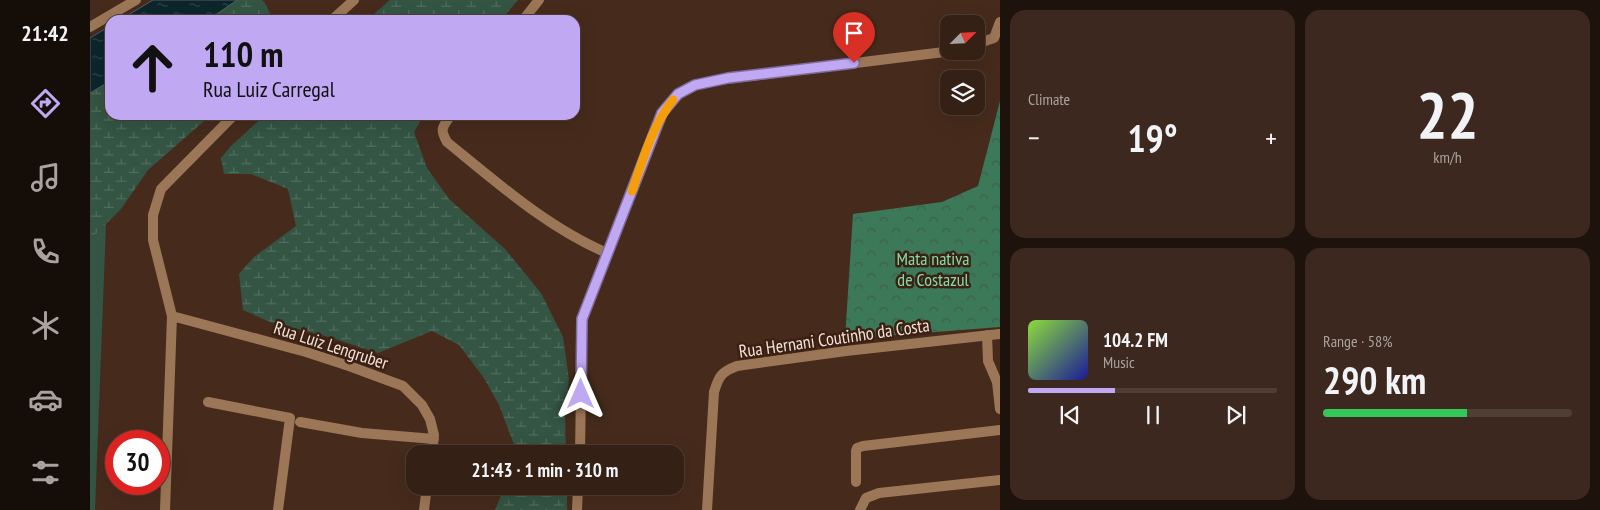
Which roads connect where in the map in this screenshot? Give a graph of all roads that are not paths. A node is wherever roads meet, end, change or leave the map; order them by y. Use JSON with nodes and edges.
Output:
{"nodes":[{"id":1,"x":136,"y":0,"type":"edge"},
{"id":2,"x":354,"y":0,"type":"edge"},
{"id":3,"x":539,"y":0,"type":"edge"},
{"id":4,"x":110,"y":15,"type":"edge"},
{"id":5,"x":338,"y":15,"type":"edge"},
{"id":6,"x":527,"y":15,"type":"edge"},
{"id":7,"x":105,"y":18,"type":"edge"},
{"id":8,"x":1000,"y":22,"type":"edge"},
{"id":9,"x":90,"y":27,"type":"edge"},
{"id":10,"x":985,"y":41,"type":"edge"},
{"id":11,"x":940,"y":52,"type":"edge"},
{"id":12,"x":229,"y":120,"type":"edge"},
{"id":13,"x":448,"y":120,"type":"edge"},
{"id":14,"x":607,"y":253,"type":"junction"},
{"id":15,"x":172,"y":316,"type":"junction"},
{"id":16,"x":1000,"y":334,"type":"edge"},
{"id":17,"x":987,"y":335,"type":"junction"},
{"id":18,"x":998,"y":378,"type":"edge"},
{"id":19,"x":208,"y":402,"type":"dead end"},
{"id":20,"x":1000,"y":409,"type":"edge"},
{"id":21,"x":300,"y":422,"type":"dead end"},
{"id":22,"x":1000,"y":430,"type":"edge"},
{"id":23,"x":434,"y":439,"type":"junction"},
{"id":24,"x":433,"y":445,"type":"edge"},
{"id":25,"x":580,"y":445,"type":"edge"},
{"id":26,"x":1000,"y":480,"type":"edge"},
{"id":27,"x":856,"y":482,"type":"dead end"},
{"id":28,"x":426,"y":495,"type":"edge"},
{"id":29,"x":578,"y":495,"type":"edge"},
{"id":30,"x":165,"y":510,"type":"edge"},
{"id":31,"x":278,"y":510,"type":"edge"},
{"id":32,"x":424,"y":510,"type":"edge"},
{"id":33,"x":577,"y":510,"type":"edge"},
{"id":34,"x":707,"y":510,"type":"edge"},
{"id":35,"x":860,"y":510,"type":"edge"}],
"edges":[{"from":1,"to":4,"type":"street"},
{"from":2,"to":5,"type":"street"},
{"from":3,"to":6,"type":"street"},
{"from":7,"to":9,"type":"street"},
{"from":8,"to":10,"type":"street"},
{"from":11,"to":14,"type":"street"},
{"from":12,"to":15,"type":"street"},
{"from":13,"to":14,"type":"street"},
{"from":14,"to":25,"type":"street"},
{"from":15,"to":23,"type":"street","name":"Rua Luiz Lengruber"},
{"from":15,"to":30,"type":"street"},
{"from":16,"to":17,"type":"street","name":"Rua Hernani Coutinho da Costa"},
{"from":17,"to":18,"type":"street"},
{"from":17,"to":34,"type":"street","name":"Rua Hernani Coutinho da Costa"},
{"from":18,"to":20,"type":"street"},
{"from":19,"to":31,"type":"street"},
{"from":21,"to":23,"type":"street"},
{"from":22,"to":27,"type":"street"},
{"from":23,"to":24,"type":"street","name":"Rua Luiz Lengruber"},
{"from":26,"to":35,"type":"street"},
{"from":28,"to":32,"type":"street"},
{"from":29,"to":33,"type":"street"}]}
